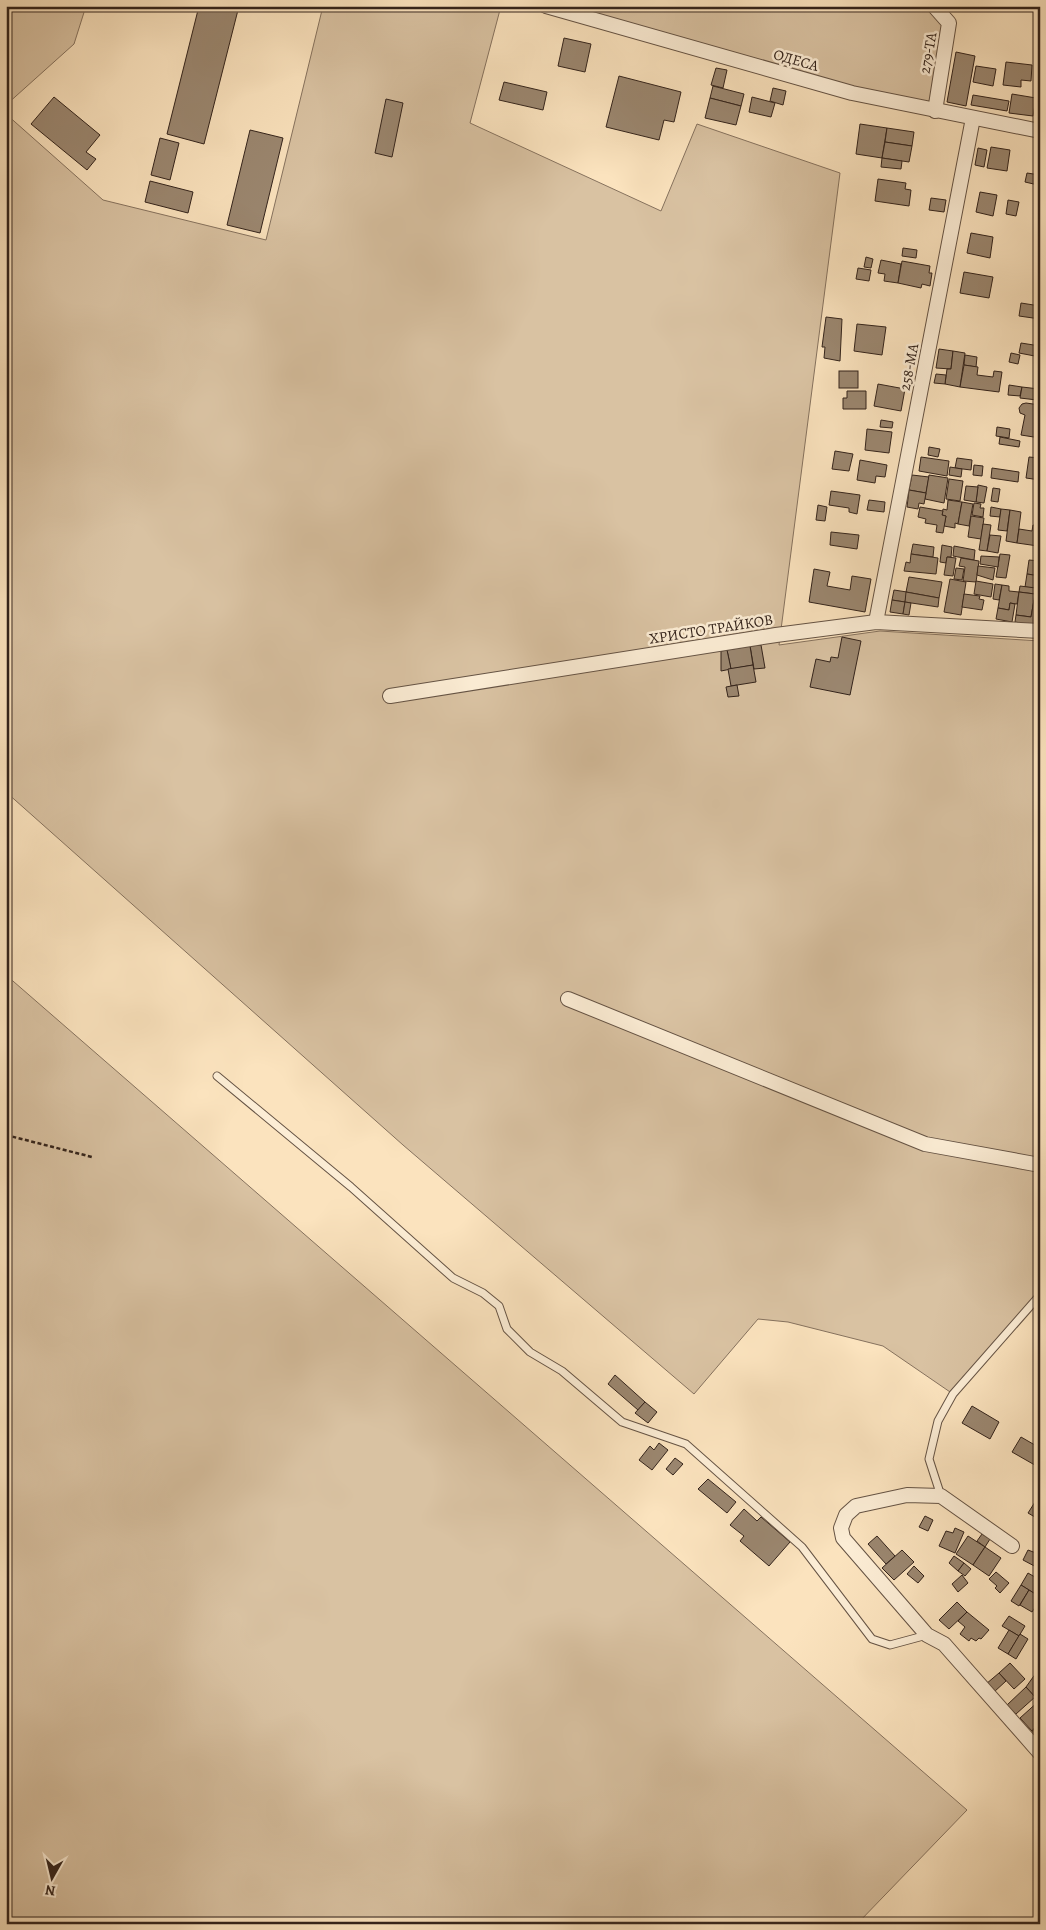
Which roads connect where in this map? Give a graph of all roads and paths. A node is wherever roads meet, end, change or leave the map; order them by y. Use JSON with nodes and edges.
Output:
{"nodes":[{"id":1,"x":546,"y":6,"type":"edge"},
{"id":2,"x":934,"y":6,"type":"edge"},
{"id":3,"x":934,"y":110,"type":"junction"},
{"id":4,"x":973,"y":118,"type":"junction"},
{"id":5,"x":1040,"y":130,"type":"edge"},
{"id":6,"x":876,"y":622,"type":"junction"},
{"id":7,"x":1040,"y":630,"type":"edge"},
{"id":8,"x":390,"y":696,"type":"dead end"},
{"id":9,"x":568,"y":999,"type":"dead end"},
{"id":10,"x":216,"y":1076,"type":"dead end"},
{"id":11,"x":6,"y":1135,"type":"edge"},
{"id":12,"x":92,"y":1156,"type":"dead end"},
{"id":13,"x":1040,"y":1165,"type":"edge"},
{"id":14,"x":1040,"y":1295,"type":"edge"},
{"id":15,"x":941,"y":1496,"type":"junction"},
{"id":16,"x":1012,"y":1546,"type":"dead end"},
{"id":17,"x":926,"y":1635,"type":"junction"},
{"id":18,"x":1040,"y":1753,"type":"edge"}],
"edges":[{"from":1,"to":3,"type":"street","name":"ОДЕСА"},
{"from":2,"to":3,"type":"street","name":"279-ТА"},
{"from":3,"to":4,"type":"street","name":"ОДЕСА"},
{"from":4,"to":5,"type":"street","name":"ОДЕСА"},
{"from":4,"to":6,"type":"street","name":"258-МА"},
{"from":6,"to":7,"type":"street","name":"ХРИСТО ТРАЙКОВ"},
{"from":6,"to":8,"type":"street","name":"ХРИСТО ТРАЙКОВ"},
{"from":9,"to":13,"type":"street"},
{"from":10,"to":17,"type":"lane"},
{"from":11,"to":12,"type":"path"},
{"from":14,"to":15,"type":"lane"},
{"from":15,"to":16,"type":"street"},
{"from":15,"to":17,"type":"street"},
{"from":17,"to":18,"type":"street"}]}
